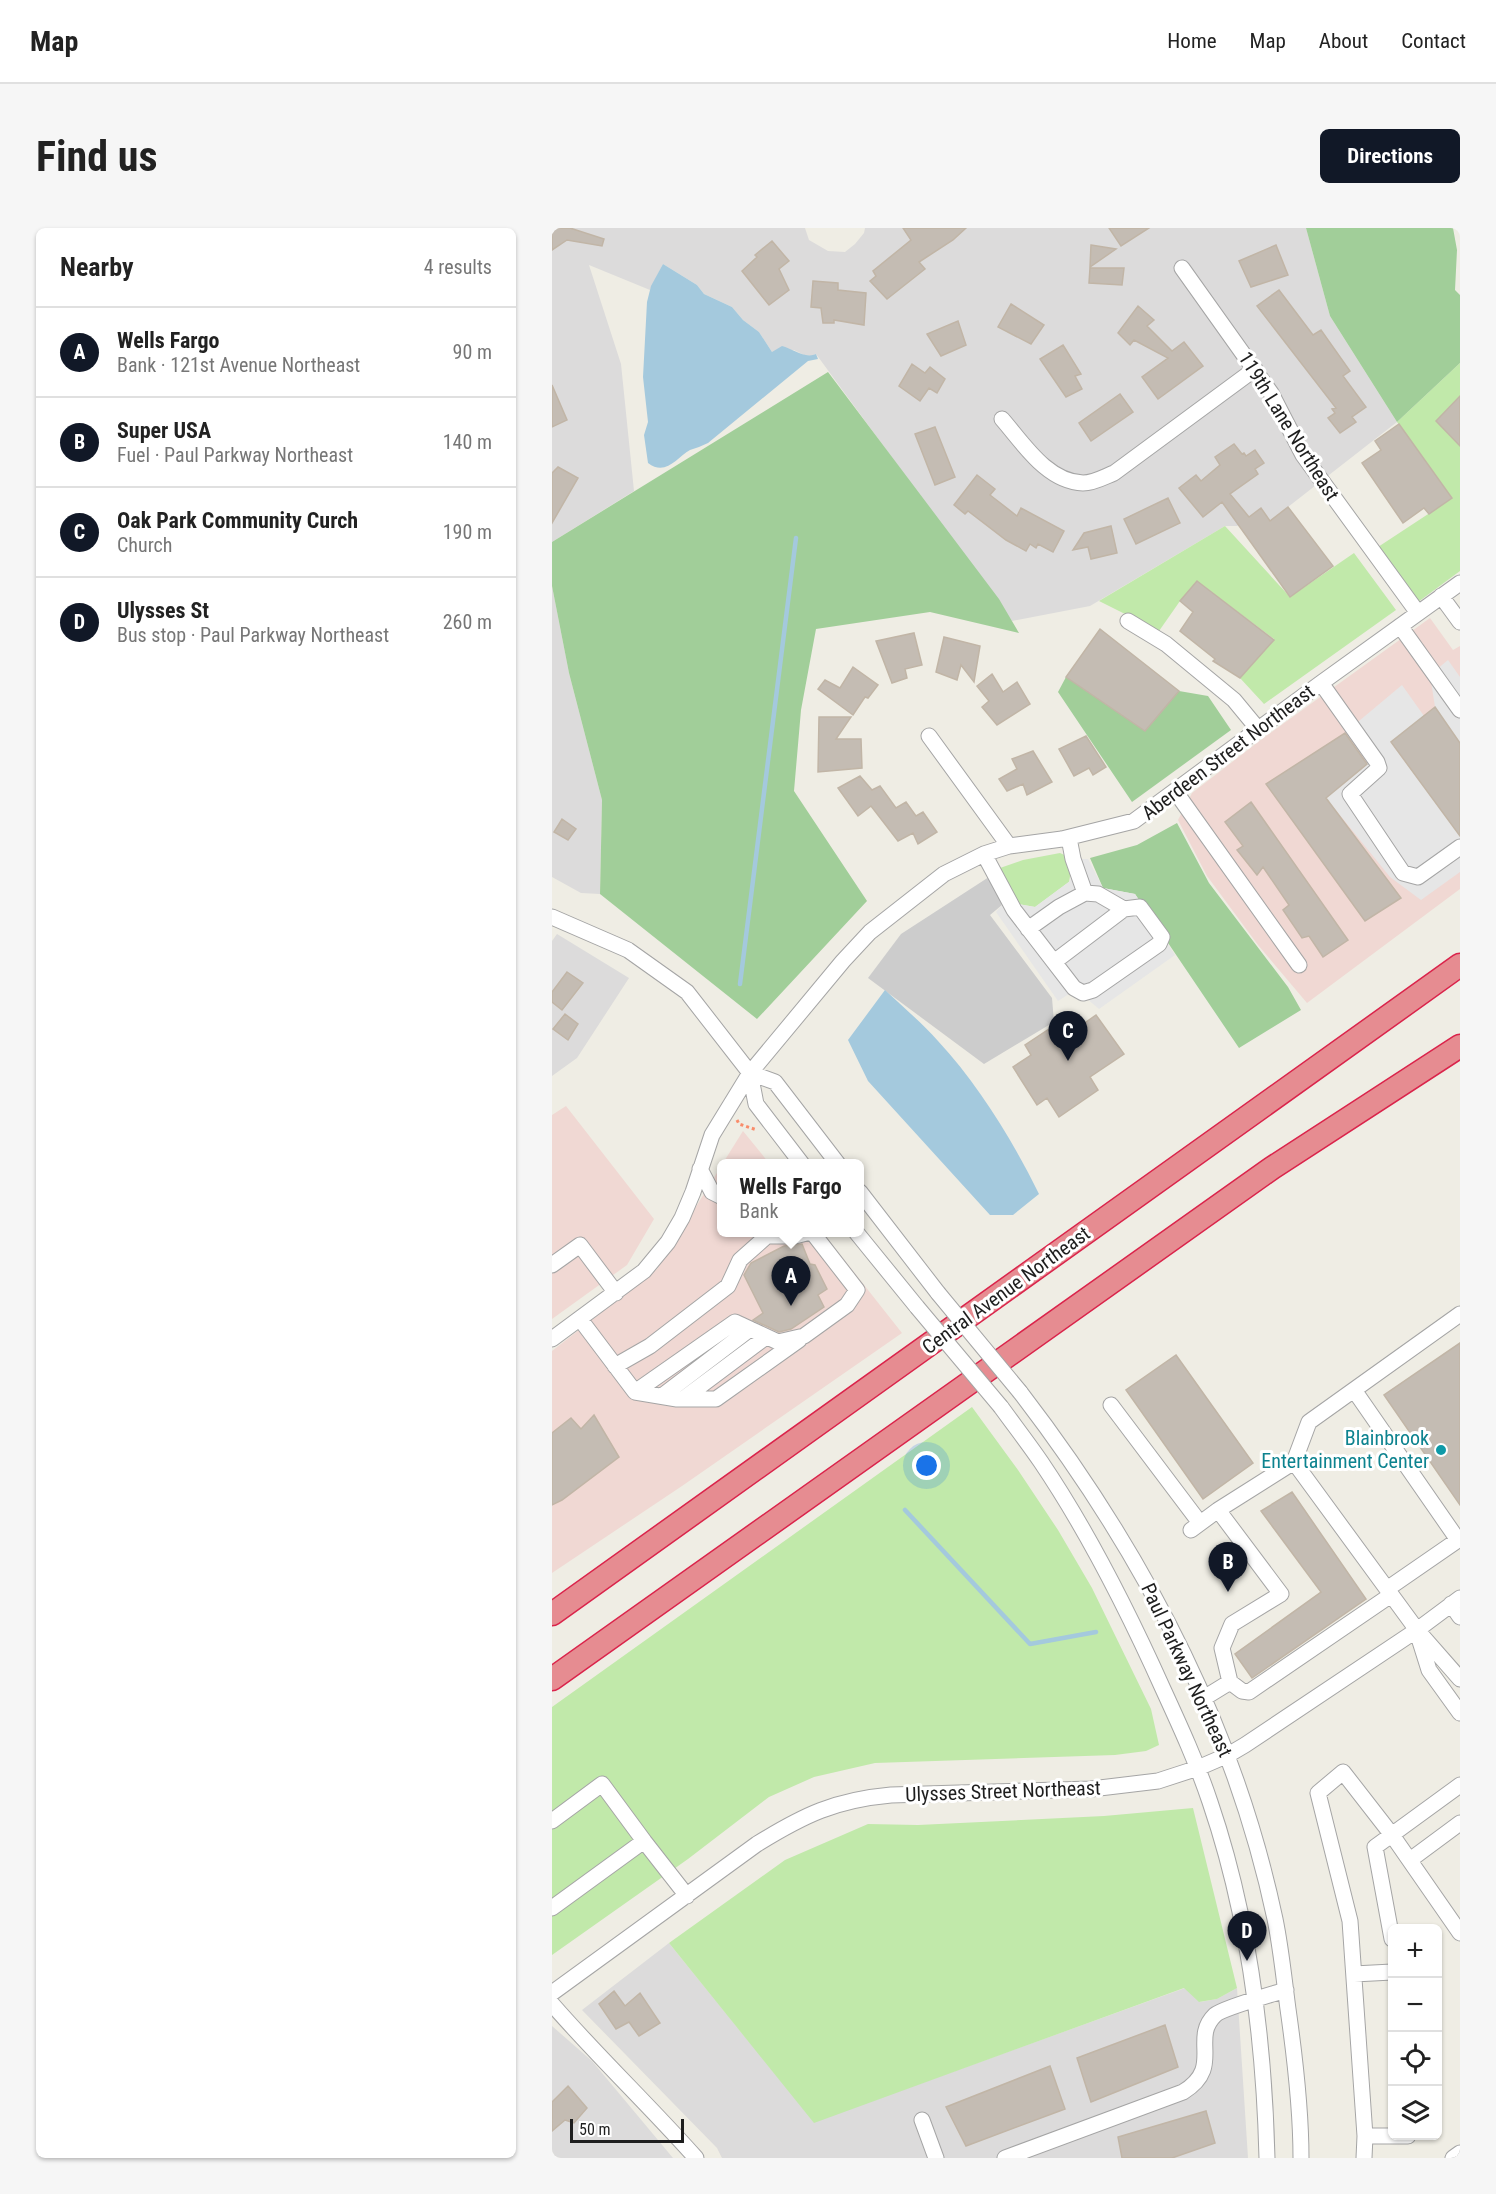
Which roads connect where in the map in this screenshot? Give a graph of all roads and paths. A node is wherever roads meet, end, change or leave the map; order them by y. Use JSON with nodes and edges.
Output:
{"nodes":[{"id":1,"x":1182,"y":268,"type":"dead end"},
{"id":2,"x":1256,"y":369,"type":"junction"},
{"id":3,"x":1002,"y":419,"type":"dead end"},
{"id":4,"x":1460,"y":583,"type":"edge"},
{"id":5,"x":1441,"y":596,"type":"junction"},
{"id":6,"x":1418,"y":613,"type":"junction"},
{"id":7,"x":1128,"y":621,"type":"dead end"},
{"id":8,"x":1460,"y":622,"type":"edge"},
{"id":9,"x":1400,"y":626,"type":"junction"},
{"id":10,"x":1321,"y":683,"type":"junction"},
{"id":11,"x":1460,"y":710,"type":"edge"},
{"id":12,"x":1258,"y":729,"type":"junction"},
{"id":13,"x":929,"y":736,"type":"dead end"},
{"id":14,"x":1175,"y":790,"type":"junction"},
{"id":15,"x":1069,"y":838,"type":"junction"},
{"id":16,"x":1009,"y":846,"type":"junction"},
{"id":17,"x":1460,"y":847,"type":"edge"},
{"id":18,"x":984,"y":854,"type":"junction"},
{"id":19,"x":1085,"y":893,"type":"junction"},
{"id":20,"x":1124,"y":909,"type":"junction"},
{"id":21,"x":552,"y":917,"type":"edge"},
{"id":22,"x":1028,"y":929,"type":"junction"},
{"id":23,"x":1053,"y":962,"type":"junction"},
{"id":24,"x":1299,"y":965,"type":"dead end"},
{"id":25,"x":1460,"y":965,"type":"edge"},
{"id":26,"x":1460,"y":1046,"type":"edge"},
{"id":27,"x":750,"y":1073,"type":"junction"},
{"id":28,"x":729,"y":1106,"type":"junction"},
{"id":29,"x":759,"y":1131,"type":"dead end"},
{"id":30,"x":798,"y":1159,"type":"edge"},
{"id":31,"x":834,"y":1159,"type":"edge"},
{"id":32,"x":700,"y":1169,"type":"junction"},
{"id":33,"x":717,"y":1194,"type":"edge"},
{"id":34,"x":864,"y":1197,"type":"edge"},
{"id":35,"x":762,"y":1237,"type":"edge"},
{"id":36,"x":814,"y":1237,"type":"edge"},
{"id":37,"x":859,"y":1237,"type":"edge"},
{"id":38,"x":552,"y":1265,"type":"edge"},
{"id":39,"x":616,"y":1293,"type":"junction"},
{"id":40,"x":1460,"y":1314,"type":"edge"},
{"id":41,"x":580,"y":1319,"type":"junction"},
{"id":42,"x":758,"y":1333,"type":"junction"},
{"id":43,"x":804,"y":1336,"type":"junction"},
{"id":44,"x":552,"y":1339,"type":"edge"},
{"id":45,"x":615,"y":1366,"type":"junction"},
{"id":46,"x":1354,"y":1390,"type":"junction"},
{"id":47,"x":666,"y":1396,"type":"junction"},
{"id":48,"x":1111,"y":1405,"type":"dead end"},
{"id":49,"x":1294,"y":1462,"type":"junction"},
{"id":50,"x":1218,"y":1509,"type":"junction"},
{"id":51,"x":1389,"y":1592,"type":"junction"},
{"id":52,"x":1456,"y":1601,"type":"edge"},
{"id":53,"x":552,"y":1614,"type":"edge"},
{"id":54,"x":1460,"y":1617,"type":"edge"},
{"id":55,"x":1417,"y":1630,"type":"junction"},
{"id":56,"x":552,"y":1679,"type":"edge"},
{"id":57,"x":1460,"y":1679,"type":"edge"},
{"id":58,"x":1230,"y":1682,"type":"junction"},
{"id":59,"x":1204,"y":1698,"type":"junction"},
{"id":60,"x":1460,"y":1713,"type":"edge"},
{"id":61,"x":1228,"y":1755,"type":"junction"},
{"id":62,"x":1198,"y":1768,"type":"junction"},
{"id":63,"x":1460,"y":1785,"type":"edge"},
{"id":64,"x":552,"y":1821,"type":"edge"},
{"id":65,"x":1460,"y":1823,"type":"edge"},
{"id":66,"x":1392,"y":1834,"type":"junction"},
{"id":67,"x":644,"y":1841,"type":"junction"},
{"id":68,"x":1410,"y":1860,"type":"junction"},
{"id":69,"x":687,"y":1896,"type":"junction"},
{"id":70,"x":552,"y":1908,"type":"edge"},
{"id":71,"x":1389,"y":1924,"type":"edge"},
{"id":72,"x":1459,"y":1929,"type":"edge"},
{"id":73,"x":1388,"y":1972,"type":"edge"},
{"id":74,"x":1354,"y":1974,"type":"junction"},
{"id":75,"x":1286,"y":1990,"type":"junction"},
{"id":76,"x":552,"y":1993,"type":"edge"},
{"id":77,"x":1256,"y":1999,"type":"junction"},
{"id":78,"x":552,"y":2004,"type":"edge"},
{"id":79,"x":922,"y":2120,"type":"dead end"},
{"id":80,"x":1392,"y":2140,"type":"edge"},
{"id":81,"x":1364,"y":2147,"type":"edge"},
{"id":82,"x":1301,"y":2152,"type":"edge"},
{"id":83,"x":1460,"y":2153,"type":"edge"},
{"id":84,"x":696,"y":2158,"type":"edge"},
{"id":85,"x":936,"y":2158,"type":"edge"},
{"id":86,"x":1005,"y":2158,"type":"edge"},
{"id":87,"x":1267,"y":2158,"type":"edge"},
{"id":88,"x":1311,"y":2158,"type":"edge"},
{"id":89,"x":1453,"y":2158,"type":"edge"}],
"edges":[{"from":1,"to":2,"type":"street","name":"119th Lane Northeast"},
{"from":2,"to":3,"type":"street"},
{"from":2,"to":6,"type":"street","name":"119th Lane Northeast"},
{"from":4,"to":5,"type":"street","name":"Aberdeen Street Northeast"},
{"from":5,"to":6,"type":"street","name":"Aberdeen Street Northeast"},
{"from":5,"to":8,"type":"street"},
{"from":6,"to":9,"type":"street","name":"Aberdeen Street Northeast"},
{"from":7,"to":12,"type":"street"},
{"from":9,"to":10,"type":"street","name":"Aberdeen Street Northeast"},
{"from":9,"to":11,"type":"street"},
{"from":10,"to":12,"type":"street","name":"Aberdeen Street Northeast"},
{"from":10,"to":17,"type":"street"},
{"from":12,"to":14,"type":"street","name":"Aberdeen Street Northeast"},
{"from":13,"to":16,"type":"street"},
{"from":14,"to":15,"type":"street","name":"Aberdeen Street Northeast"},
{"from":14,"to":24,"type":"street"},
{"from":15,"to":16,"type":"street","name":"Aberdeen Street Northeast"},
{"from":15,"to":19,"type":"street"},
{"from":16,"to":18,"type":"street","name":"Aberdeen Street Northeast"},
{"from":18,"to":22,"type":"street"},
{"from":18,"to":27,"type":"street","name":"Aberdeen Street Northeast"},
{"from":19,"to":20,"type":"street"},
{"from":19,"to":22,"type":"street"},
{"from":20,"to":23,"type":"street"},
{"from":20,"to":23,"type":"street"},
{"from":21,"to":27,"type":"street"},
{"from":22,"to":23,"type":"street"},
{"from":25,"to":53,"type":"highway","name":"Central Avenue Northeast"},
{"from":26,"to":56,"type":"highway"},
{"from":27,"to":28,"type":"street","name":"Aberdeen Street Northeast"},
{"from":27,"to":30,"type":"street"},
{"from":27,"to":31,"type":"street"},
{"from":28,"to":29,"type":"path"},
{"from":28,"to":32,"type":"street","name":"Aberdeen Street Northeast"},
{"from":32,"to":33,"type":"street"},
{"from":32,"to":39,"type":"street","name":"Aberdeen Street Northeast"},
{"from":34,"to":59,"type":"street","name":"Paul Parkway Northeast","bridge":true},
{"from":35,"to":45,"type":"street"},
{"from":36,"to":43,"type":"street"},
{"from":37,"to":62,"type":"street","name":"Paul Parkway Northeast","bridge":true},
{"from":38,"to":39,"type":"street"},
{"from":39,"to":41,"type":"street","name":"Aberdeen Street Northeast"},
{"from":40,"to":46,"type":"street"},
{"from":41,"to":44,"type":"street","name":"Aberdeen Street Northeast"},
{"from":41,"to":45,"type":"street"},
{"from":42,"to":43,"type":"street"},
{"from":42,"to":47,"type":"street"},
{"from":42,"to":47,"type":"street"},
{"from":42,"to":47,"type":"street"},
{"from":43,"to":47,"type":"street"},
{"from":45,"to":47,"type":"street"},
{"from":46,"to":49,"type":"street"},
{"from":46,"to":51,"type":"street"},
{"from":48,"to":50,"type":"street"},
{"from":49,"to":50,"type":"street"},
{"from":49,"to":51,"type":"street"},
{"from":50,"to":58,"type":"street"},
{"from":51,"to":55,"type":"street"},
{"from":51,"to":58,"type":"street"},
{"from":52,"to":54,"type":"street"},
{"from":52,"to":55,"type":"street","name":"Ulysses Street Northeast"},
{"from":55,"to":57,"type":"street"},
{"from":55,"to":60,"type":"street"},
{"from":55,"to":61,"type":"street","name":"Ulysses Street Northeast"},
{"from":58,"to":59,"type":"street"},
{"from":59,"to":61,"type":"street","name":"Paul Parkway Northeast"},
{"from":61,"to":62,"type":"street","name":"Ulysses Street Northeast"},
{"from":61,"to":75,"type":"street","name":"Paul Parkway Northeast"},
{"from":62,"to":69,"type":"street","name":"Ulysses Street Northeast"},
{"from":62,"to":77,"type":"street","name":"Paul Parkway Northeast"},
{"from":63,"to":66,"type":"street"},
{"from":64,"to":67,"type":"street"},
{"from":65,"to":68,"type":"street"},
{"from":66,"to":68,"type":"street"},
{"from":66,"to":71,"type":"street"},
{"from":66,"to":74,"type":"street"},
{"from":67,"to":69,"type":"street"},
{"from":67,"to":70,"type":"street"},
{"from":68,"to":72,"type":"street"},
{"from":69,"to":76,"type":"street","name":"Ulysses Street Northeast"},
{"from":73,"to":74,"type":"street"},
{"from":74,"to":81,"type":"street"},
{"from":75,"to":77,"type":"street"},
{"from":75,"to":82,"type":"street","name":"Paul Parkway Northeast"},
{"from":77,"to":86,"type":"street"},
{"from":77,"to":87,"type":"street","name":"Paul Parkway Northeast"},
{"from":78,"to":84,"type":"street"},
{"from":79,"to":85,"type":"street"},
{"from":80,"to":81,"type":"street"},
{"from":82,"to":88,"type":"street"},
{"from":83,"to":89,"type":"street"}]}
